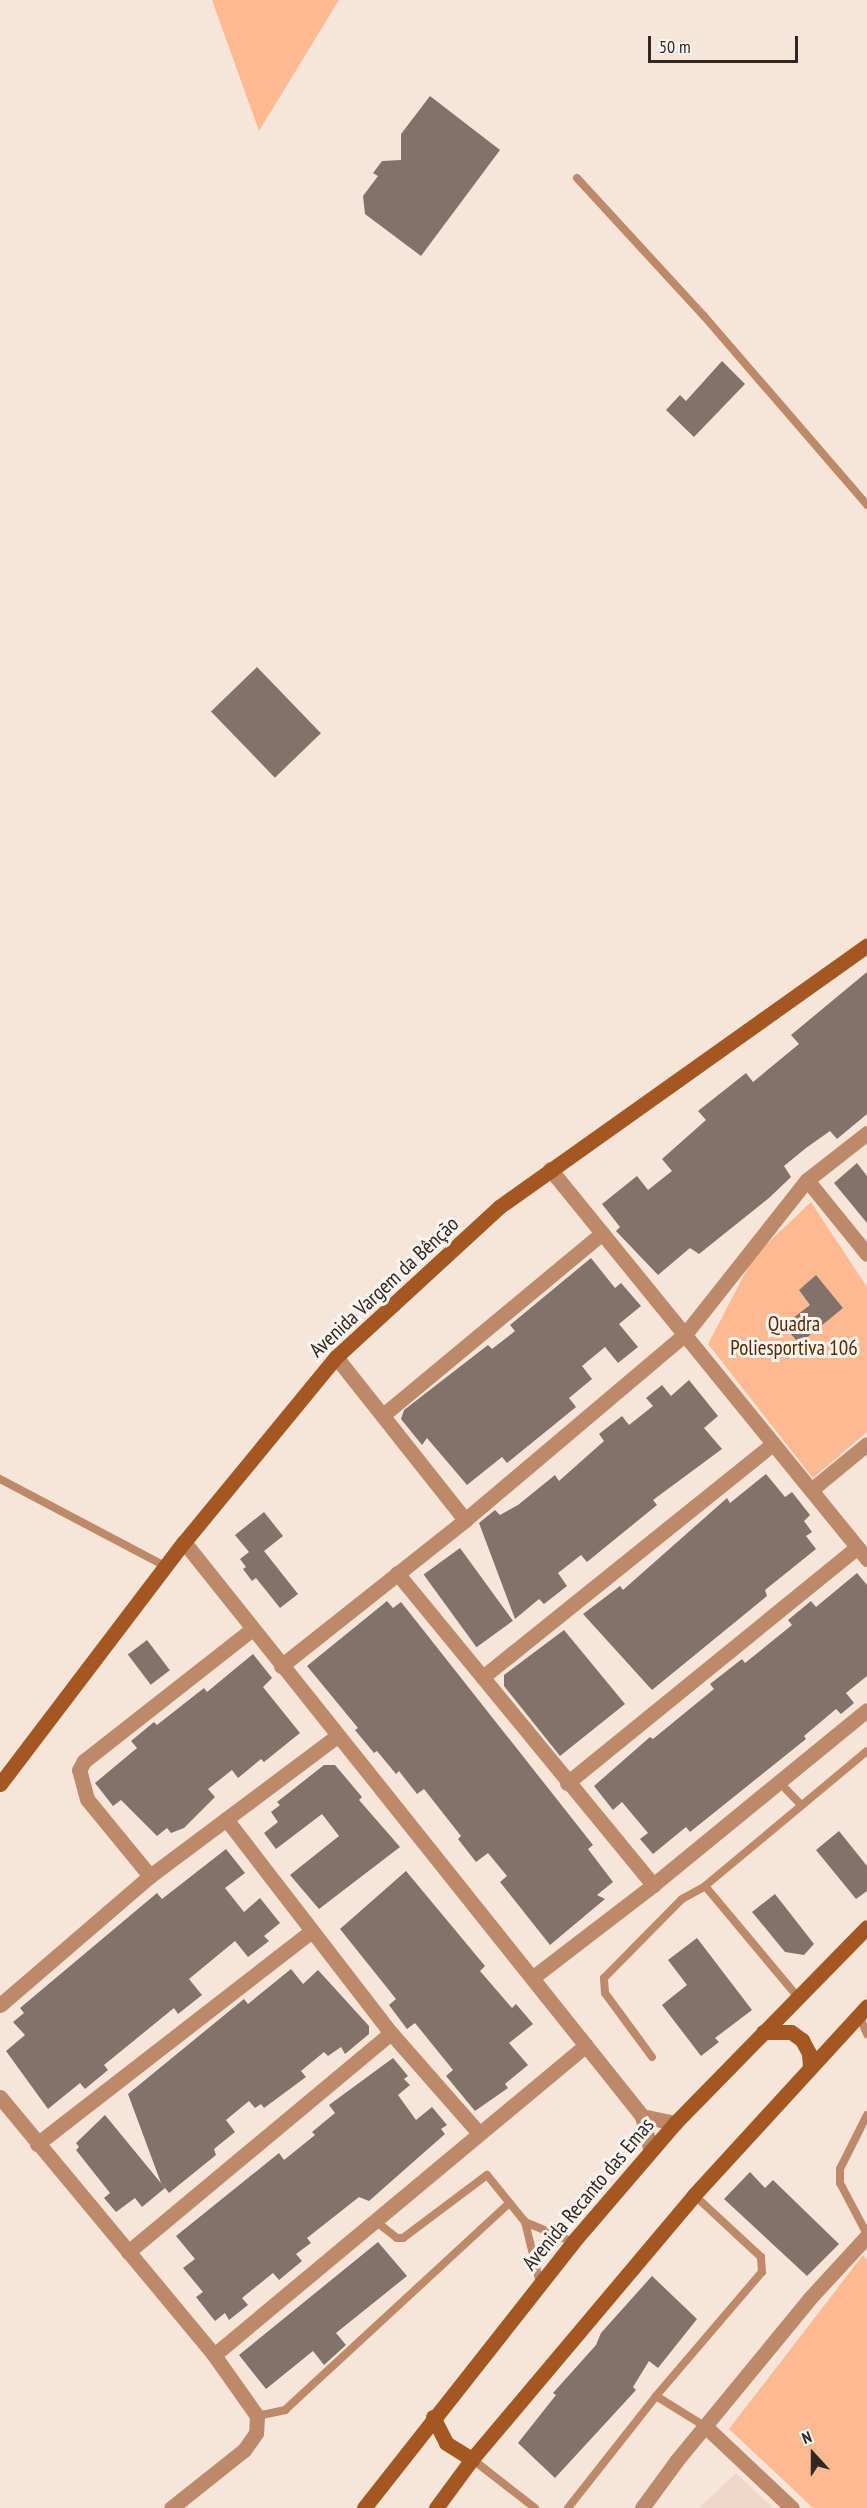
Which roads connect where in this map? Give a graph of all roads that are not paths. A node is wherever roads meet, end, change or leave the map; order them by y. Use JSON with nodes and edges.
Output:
{"nodes":[{"id":1,"x":577,"y":178,"type":"dead end"},
{"id":2,"x":867,"y":505,"type":"edge"},
{"id":3,"x":867,"y":945,"type":"edge"},
{"id":4,"x":867,"y":1133,"type":"edge"},
{"id":5,"x":550,"y":1169,"type":"junction"},
{"id":6,"x":807,"y":1180,"type":"junction"},
{"id":7,"x":602,"y":1233,"type":"junction"},
{"id":8,"x":867,"y":1254,"type":"edge"},
{"id":9,"x":686,"y":1334,"type":"junction"},
{"id":10,"x":336,"y":1358,"type":"junction"},
{"id":11,"x":383,"y":1415,"type":"junction"},
{"id":12,"x":771,"y":1444,"type":"junction"},
{"id":13,"x":867,"y":1444,"type":"edge"},
{"id":14,"x":0,"y":1479,"type":"edge"},
{"id":15,"x":811,"y":1490,"type":"junction"},
{"id":16,"x":465,"y":1520,"type":"junction"},
{"id":17,"x":184,"y":1542,"type":"junction"},
{"id":18,"x":862,"y":1553,"type":"edge"},
{"id":19,"x":165,"y":1566,"type":"junction"},
{"id":20,"x":397,"y":1573,"type":"junction"},
{"id":21,"x":251,"y":1630,"type":"junction"},
{"id":22,"x":281,"y":1666,"type":"junction"},
{"id":23,"x":484,"y":1676,"type":"junction"},
{"id":24,"x":867,"y":1710,"type":"edge"},
{"id":25,"x":337,"y":1736,"type":"junction"},
{"id":26,"x":867,"y":1751,"type":"edge"},
{"id":27,"x":779,"y":1782,"type":"junction"},
{"id":28,"x":567,"y":1783,"type":"junction"},
{"id":29,"x":0,"y":1784,"type":"edge"},
{"id":30,"x":801,"y":1805,"type":"junction"},
{"id":31,"x":226,"y":1820,"type":"junction"},
{"id":32,"x":150,"y":1876,"type":"junction"},
{"id":33,"x":653,"y":1885,"type":"junction"},
{"id":34,"x":705,"y":1886,"type":"junction"},
{"id":35,"x":867,"y":1927,"type":"edge"},
{"id":36,"x":312,"y":1931,"type":"junction"},
{"id":37,"x":532,"y":1978,"type":"junction"},
{"id":38,"x":797,"y":1996,"type":"junction"},
{"id":39,"x":0,"y":2005,"type":"edge"},
{"id":40,"x":863,"y":2011,"type":"edge"},
{"id":41,"x":763,"y":2032,"type":"junction"},
{"id":42,"x":392,"y":2033,"type":"junction"},
{"id":43,"x":867,"y":2034,"type":"edge"},
{"id":44,"x":586,"y":2045,"type":"junction"},
{"id":45,"x":652,"y":2057,"type":"dead end"},
{"id":46,"x":810,"y":2067,"type":"junction"},
{"id":47,"x":0,"y":2097,"type":"edge"},
{"id":48,"x":867,"y":2115,"type":"edge"},
{"id":49,"x":642,"y":2116,"type":"junction"},
{"id":50,"x":675,"y":2123,"type":"junction"},
{"id":51,"x":478,"y":2132,"type":"junction"},
{"id":52,"x":37,"y":2144,"type":"junction"},
{"id":53,"x":651,"y":2151,"type":"junction"},
{"id":54,"x":694,"y":2196,"type":"junction"},
{"id":55,"x":509,"y":2203,"type":"junction"},
{"id":56,"x":374,"y":2220,"type":"junction"},
{"id":57,"x":525,"y":2222,"type":"junction"},
{"id":58,"x":867,"y":2235,"type":"edge"},
{"id":59,"x":573,"y":2242,"type":"junction"},
{"id":60,"x":128,"y":2252,"type":"junction"},
{"id":61,"x":540,"y":2283,"type":"junction"},
{"id":62,"x":214,"y":2355,"type":"junction"},
{"id":63,"x":656,"y":2396,"type":"junction"},
{"id":64,"x":257,"y":2416,"type":"junction"},
{"id":65,"x":433,"y":2417,"type":"junction"},
{"id":66,"x":706,"y":2427,"type":"junction"},
{"id":67,"x":472,"y":2459,"type":"junction"},
{"id":68,"x":171,"y":2508,"type":"edge"},
{"id":69,"x":364,"y":2508,"type":"edge"},
{"id":70,"x":436,"y":2508,"type":"edge"},
{"id":71,"x":535,"y":2508,"type":"edge"},
{"id":72,"x":568,"y":2508,"type":"edge"},
{"id":73,"x":642,"y":2508,"type":"edge"},
{"id":74,"x":792,"y":2508,"type":"edge"}],
"edges":[{"from":1,"to":2,"type":"lane"},
{"from":3,"to":5,"type":"main road","name":"Avenida Vargem da Bênção"},
{"from":4,"to":6,"type":"street"},
{"from":5,"to":7,"type":"street"},
{"from":5,"to":10,"type":"main road","name":"Avenida Vargem da Bênção"},
{"from":6,"to":8,"type":"street"},
{"from":6,"to":9,"type":"street"},
{"from":7,"to":9,"type":"street"},
{"from":7,"to":11,"type":"street"},
{"from":9,"to":12,"type":"street"},
{"from":9,"to":16,"type":"street"},
{"from":10,"to":11,"type":"street"},
{"from":10,"to":17,"type":"main road","name":"Avenida Vargem da Bênção"},
{"from":11,"to":16,"type":"street"},
{"from":12,"to":15,"type":"street"},
{"from":12,"to":23,"type":"street"},
{"from":13,"to":15,"type":"street"},
{"from":14,"to":19,"type":"lane"},
{"from":15,"to":18,"type":"street"},
{"from":16,"to":20,"type":"street"},
{"from":17,"to":19,"type":"main road","name":"Avenida Vargem da Bênção"},
{"from":17,"to":21,"type":"street"},
{"from":18,"to":28,"type":"street"},
{"from":19,"to":29,"type":"main road","name":"Avenida Vargem da Bênção"},
{"from":20,"to":22,"type":"street"},
{"from":20,"to":23,"type":"street"},
{"from":21,"to":22,"type":"street"},
{"from":21,"to":32,"type":"street"},
{"from":22,"to":25,"type":"street"},
{"from":23,"to":28,"type":"street"},
{"from":24,"to":27,"type":"street"},
{"from":25,"to":31,"type":"street"},
{"from":25,"to":37,"type":"street"},
{"from":26,"to":30,"type":"lane"},
{"from":27,"to":30,"type":"lane"},
{"from":27,"to":33,"type":"street"},
{"from":28,"to":33,"type":"street"},
{"from":30,"to":34,"type":"lane"},
{"from":31,"to":32,"type":"street"},
{"from":31,"to":36,"type":"street"},
{"from":32,"to":39,"type":"street"},
{"from":33,"to":37,"type":"street"},
{"from":34,"to":38,"type":"lane"},
{"from":34,"to":45,"type":"lane"},
{"from":35,"to":38,"type":"main road","name":"Avenida Recanto das Emas"},
{"from":36,"to":42,"type":"street"},
{"from":36,"to":52,"type":"street"},
{"from":37,"to":44,"type":"street"},
{"from":38,"to":41,"type":"main road","name":"Avenida Recanto das Emas"},
{"from":40,"to":43,"type":"lane"},
{"from":40,"to":46,"type":"main road"},
{"from":41,"to":46,"type":"main road"},
{"from":41,"to":50,"type":"main road","name":"Avenida Recanto das Emas"},
{"from":42,"to":51,"type":"street"},
{"from":42,"to":60,"type":"street"},
{"from":44,"to":49,"type":"street"},
{"from":44,"to":51,"type":"street"},
{"from":46,"to":54,"type":"main road"},
{"from":47,"to":52,"type":"street"},
{"from":48,"to":58,"type":"lane"},
{"from":49,"to":50,"type":"street"},
{"from":49,"to":53,"type":"street"},
{"from":50,"to":53,"type":"main road","name":"Avenida Recanto das Emas"},
{"from":51,"to":56,"type":"street"},
{"from":52,"to":60,"type":"street"},
{"from":53,"to":59,"type":"main road","name":"Avenida Recanto das Emas"},
{"from":54,"to":63,"type":"lane"},
{"from":54,"to":67,"type":"main road"},
{"from":55,"to":56,"type":"lane"},
{"from":55,"to":57,"type":"lane"},
{"from":55,"to":64,"type":"lane"},
{"from":56,"to":62,"type":"street"},
{"from":57,"to":59,"type":"lane"},
{"from":57,"to":61,"type":"lane"},
{"from":58,"to":66,"type":"street"},
{"from":59,"to":61,"type":"main road","name":"Avenida Recanto das Emas"},
{"from":60,"to":62,"type":"street"},
{"from":61,"to":65,"type":"main road","name":"Avenida Recanto das Emas"},
{"from":62,"to":64,"type":"street"},
{"from":63,"to":66,"type":"lane"},
{"from":63,"to":72,"type":"lane"},
{"from":64,"to":68,"type":"street"},
{"from":65,"to":67,"type":"main road"},
{"from":65,"to":69,"type":"main road","name":"Avenida Recanto das Emas"},
{"from":66,"to":73,"type":"street"},
{"from":66,"to":74,"type":"street"},
{"from":67,"to":70,"type":"main road"},
{"from":67,"to":71,"type":"lane"}]}
